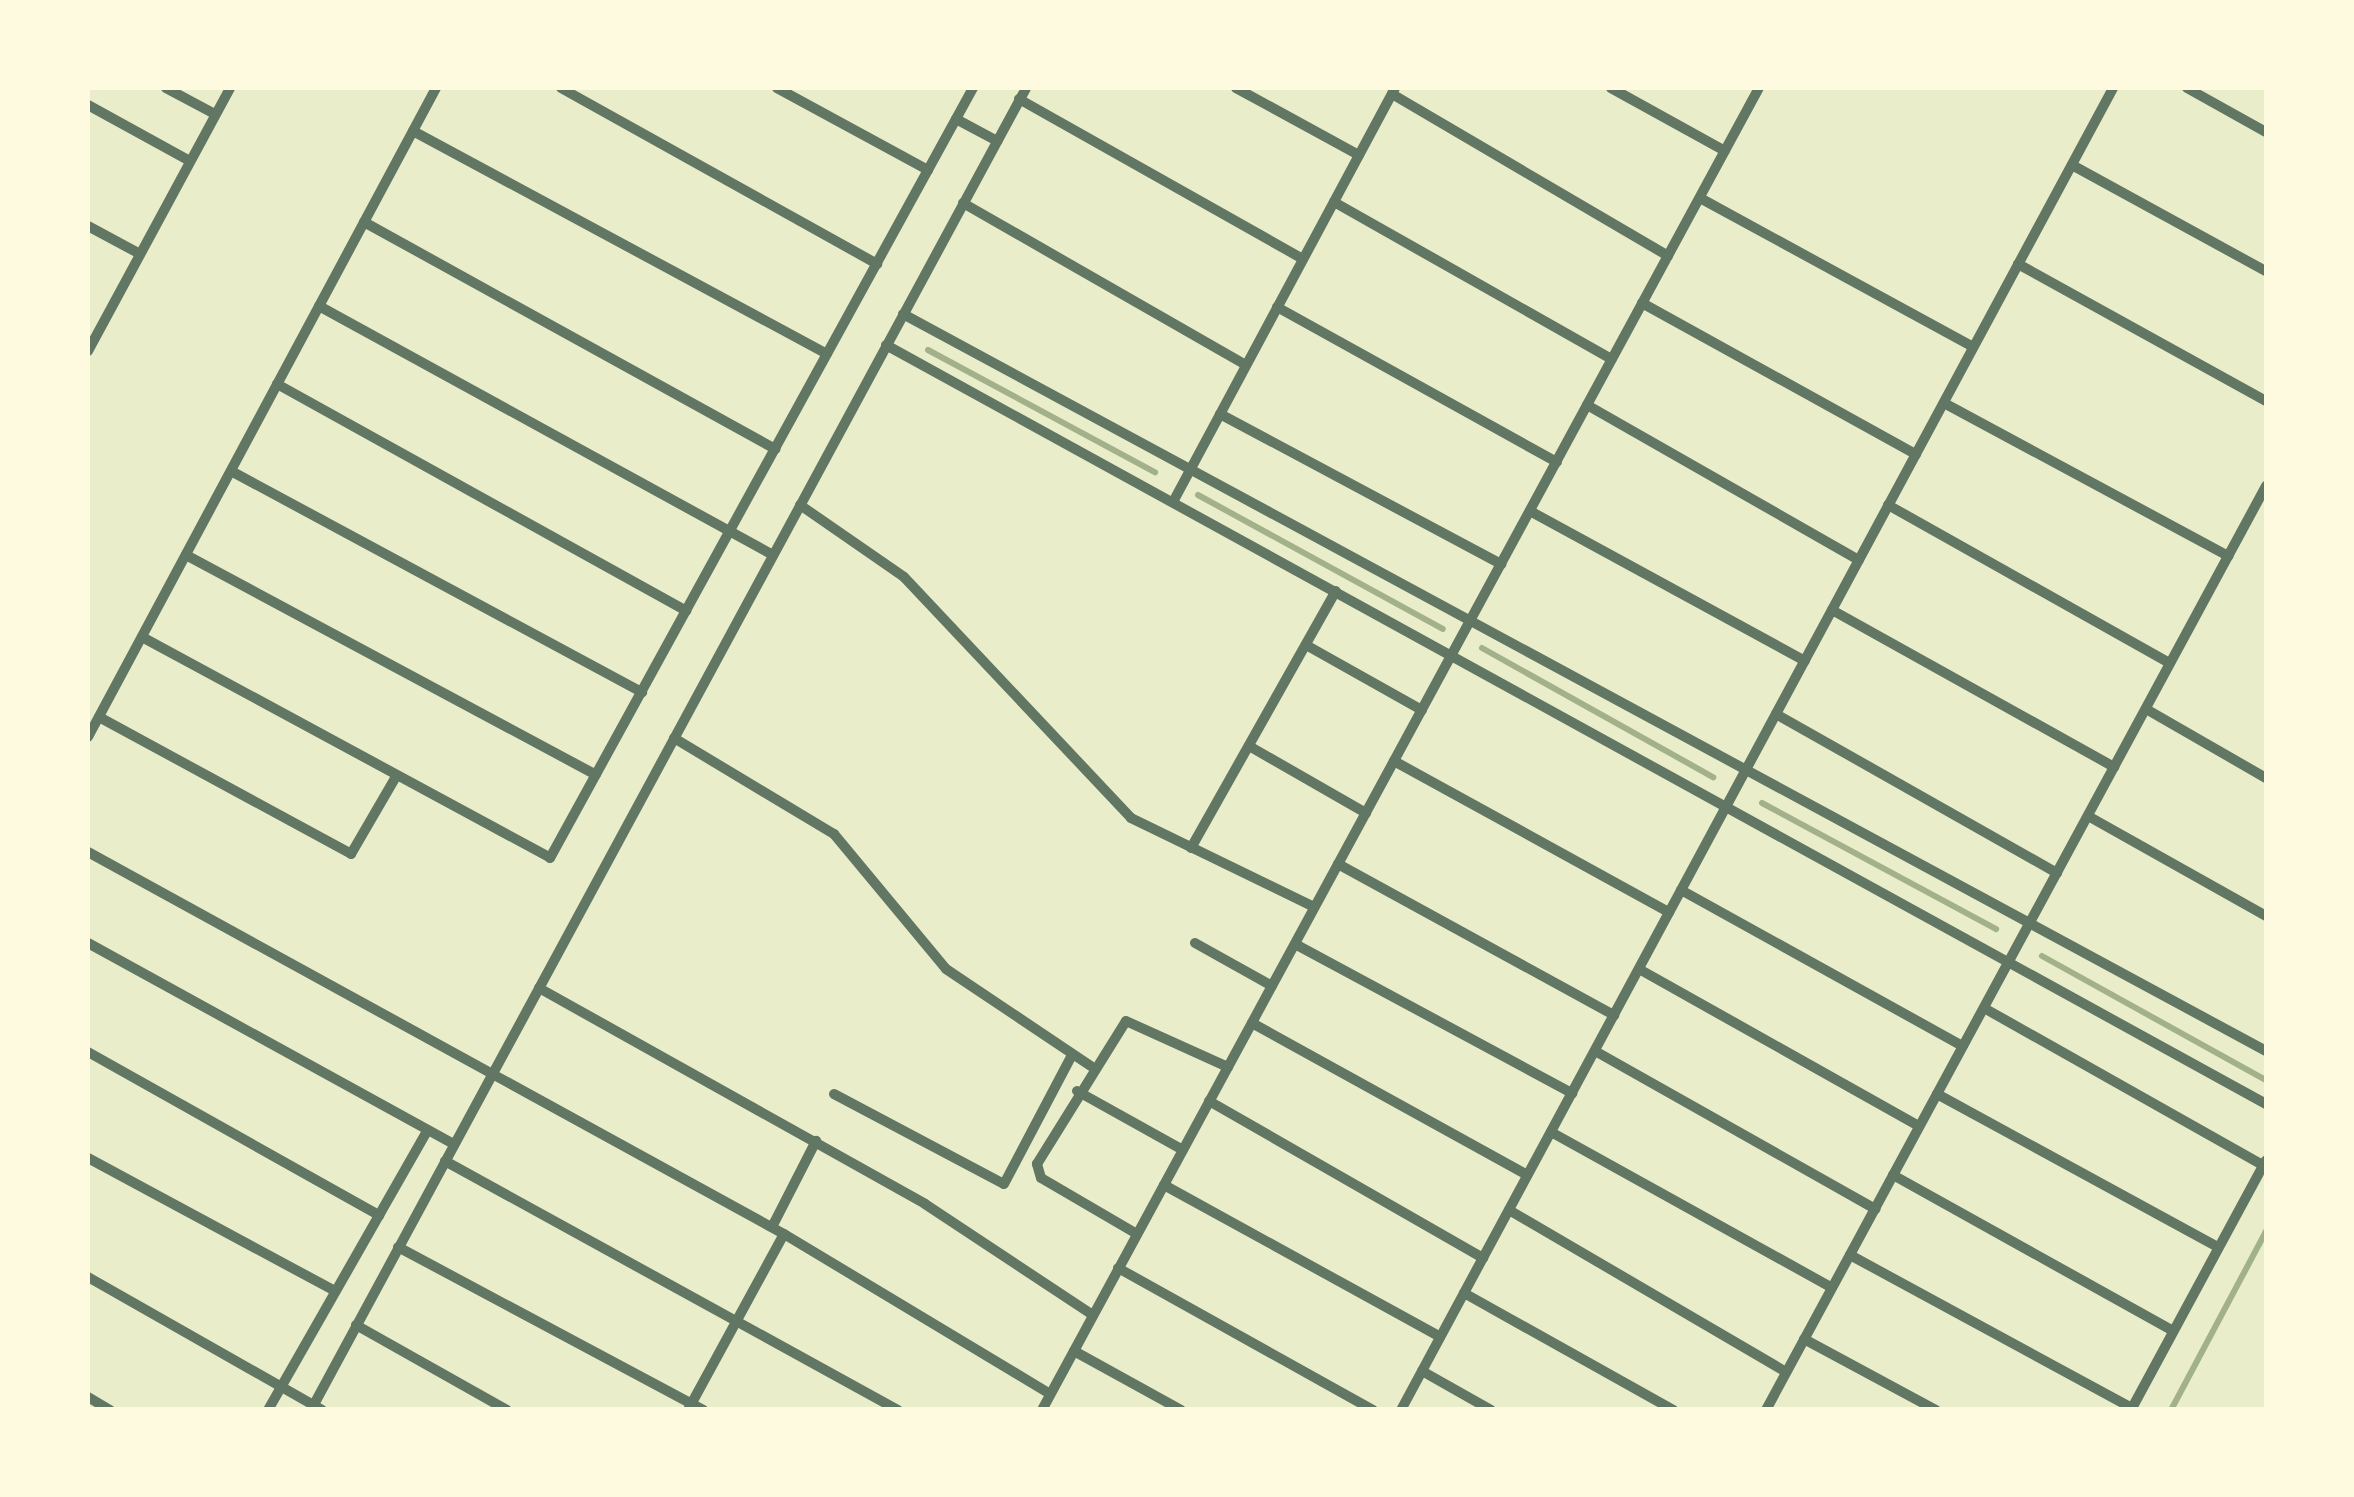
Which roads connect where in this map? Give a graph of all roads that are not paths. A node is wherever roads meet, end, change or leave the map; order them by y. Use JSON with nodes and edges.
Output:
{"nodes":[{"id":1,"x":166,"y":88,"type":"edge"},
{"id":2,"x":230,"y":88,"type":"edge"},
{"id":3,"x":436,"y":88,"type":"edge"},
{"id":4,"x":561,"y":88,"type":"edge"},
{"id":5,"x":777,"y":88,"type":"edge"},
{"id":6,"x":973,"y":88,"type":"edge"},
{"id":7,"x":1026,"y":88,"type":"edge"},
{"id":8,"x":1236,"y":88,"type":"edge"},
{"id":9,"x":1611,"y":88,"type":"edge"},
{"id":10,"x":1759,"y":88,"type":"edge"},
{"id":11,"x":2114,"y":88,"type":"edge"},
{"id":12,"x":2186,"y":88,"type":"edge"},
{"id":13,"x":1393,"y":91,"type":"edge"},
{"id":14,"x":1020,"y":99,"type":"junction"},
{"id":15,"x":88,"y":106,"type":"edge"},
{"id":16,"x":216,"y":114,"type":"junction"},
{"id":17,"x":956,"y":119,"type":"junction"},
{"id":18,"x":413,"y":131,"type":"junction"},
{"id":19,"x":2266,"y":132,"type":"edge"},
{"id":20,"x":997,"y":141,"type":"junction"},
{"id":21,"x":1725,"y":151,"type":"junction"},
{"id":22,"x":1359,"y":155,"type":"junction"},
{"id":23,"x":190,"y":161,"type":"junction"},
{"id":24,"x":2072,"y":165,"type":"junction"},
{"id":25,"x":928,"y":170,"type":"junction"},
{"id":26,"x":1700,"y":198,"type":"junction"},
{"id":27,"x":1334,"y":202,"type":"junction"},
{"id":28,"x":962,"y":203,"type":"junction"},
{"id":29,"x":364,"y":222,"type":"junction"},
{"id":30,"x":88,"y":226,"type":"edge"},
{"id":31,"x":140,"y":254,"type":"junction"},
{"id":32,"x":1668,"y":256,"type":"junction"},
{"id":33,"x":1303,"y":258,"type":"junction"},
{"id":34,"x":877,"y":264,"type":"junction"},
{"id":35,"x":2018,"y":264,"type":"junction"},
{"id":36,"x":2266,"y":271,"type":"edge"},
{"id":37,"x":1642,"y":303,"type":"junction"},
{"id":38,"x":319,"y":306,"type":"junction"},
{"id":39,"x":1277,"y":307,"type":"junction"},
{"id":40,"x":903,"y":314,"type":"junction"},
{"id":41,"x":886,"y":346,"type":"junction"},
{"id":42,"x":1972,"y":346,"type":"junction"},
{"id":43,"x":89,"y":347,"type":"edge"},
{"id":44,"x":827,"y":354,"type":"junction"},
{"id":45,"x":1612,"y":359,"type":"junction"},
{"id":46,"x":1246,"y":365,"type":"junction"},
{"id":47,"x":278,"y":384,"type":"junction"},
{"id":48,"x":2266,"y":401,"type":"edge"},
{"id":49,"x":1944,"y":402,"type":"junction"},
{"id":50,"x":1587,"y":405,"type":"junction"},
{"id":51,"x":1220,"y":414,"type":"junction"},
{"id":52,"x":775,"y":449,"type":"junction"},
{"id":53,"x":1916,"y":454,"type":"junction"},
{"id":54,"x":1556,"y":462,"type":"junction"},
{"id":55,"x":1189,"y":470,"type":"junction"},
{"id":56,"x":231,"y":471,"type":"junction"},
{"id":57,"x":2266,"y":486,"type":"edge"},
{"id":58,"x":1173,"y":502,"type":"junction"},
{"id":59,"x":800,"y":505,"type":"junction"},
{"id":60,"x":1888,"y":505,"type":"junction"},
{"id":61,"x":1530,"y":511,"type":"junction"},
{"id":62,"x":730,"y":530,"type":"junction"},
{"id":63,"x":186,"y":555,"type":"junction"},
{"id":64,"x":773,"y":555,"type":"junction"},
{"id":65,"x":2228,"y":556,"type":"junction"},
{"id":66,"x":1859,"y":560,"type":"junction"},
{"id":67,"x":1500,"y":564,"type":"junction"},
{"id":68,"x":1336,"y":591,"type":"junction"},
{"id":69,"x":1832,"y":610,"type":"junction"},
{"id":70,"x":686,"y":611,"type":"junction"},
{"id":71,"x":1470,"y":621,"type":"junction"},
{"id":72,"x":142,"y":637,"type":"junction"},
{"id":73,"x":1306,"y":646,"type":"junction"},
{"id":74,"x":1452,"y":654,"type":"junction"},
{"id":75,"x":1804,"y":661,"type":"junction"},
{"id":76,"x":2170,"y":663,"type":"junction"},
{"id":77,"x":642,"y":692,"type":"junction"},
{"id":78,"x":2146,"y":709,"type":"junction"},
{"id":79,"x":1422,"y":710,"type":"junction"},
{"id":80,"x":1776,"y":714,"type":"junction"},
{"id":81,"x":100,"y":717,"type":"junction"},
{"id":82,"x":88,"y":737,"type":"edge"},
{"id":83,"x":674,"y":738,"type":"junction"},
{"id":84,"x":1250,"y":746,"type":"junction"},
{"id":85,"x":1394,"y":760,"type":"junction"},
{"id":86,"x":2114,"y":766,"type":"junction"},
{"id":87,"x":1744,"y":773,"type":"junction"},
{"id":88,"x":398,"y":775,"type":"junction"},
{"id":89,"x":596,"y":775,"type":"junction"},
{"id":90,"x":2266,"y":778,"type":"edge"},
{"id":91,"x":1728,"y":803,"type":"junction"},
{"id":92,"x":1366,"y":813,"type":"junction"},
{"id":93,"x":2088,"y":816,"type":"junction"},
{"id":94,"x":1191,"y":848,"type":"junction"},
{"id":95,"x":88,"y":852,"type":"edge"},
{"id":96,"x":1338,"y":864,"type":"junction"},
{"id":97,"x":2057,"y":873,"type":"junction"},
{"id":98,"x":1681,"y":890,"type":"junction"},
{"id":99,"x":1314,"y":907,"type":"junction"},
{"id":100,"x":1669,"y":912,"type":"junction"},
{"id":101,"x":2266,"y":916,"type":"edge"},
{"id":102,"x":2029,"y":924,"type":"junction"},
{"id":103,"x":88,"y":943,"type":"edge"},
{"id":104,"x":1194,"y":943,"type":"dead end"},
{"id":105,"x":1294,"y":944,"type":"junction"},
{"id":106,"x":2010,"y":960,"type":"junction"},
{"id":107,"x":1639,"y":968,"type":"junction"},
{"id":108,"x":1272,"y":986,"type":"junction"},
{"id":109,"x":538,"y":988,"type":"junction"},
{"id":110,"x":1984,"y":1008,"type":"junction"},
{"id":111,"x":1614,"y":1016,"type":"junction"},
{"id":112,"x":1252,"y":1023,"type":"junction"},
{"id":113,"x":1963,"y":1046,"type":"junction"},
{"id":114,"x":1595,"y":1050,"type":"junction"},
{"id":115,"x":2266,"y":1051,"type":"edge"},
{"id":116,"x":88,"y":1052,"type":"edge"},
{"id":117,"x":1072,"y":1055,"type":"junction"},
{"id":118,"x":1091,"y":1066,"type":"junction"},
{"id":119,"x":1228,"y":1067,"type":"junction"},
{"id":120,"x":491,"y":1076,"type":"junction"},
{"id":121,"x":1077,"y":1091,"type":"junction"},
{"id":122,"x":1572,"y":1093,"type":"junction"},
{"id":123,"x":1937,"y":1094,"type":"junction"},
{"id":124,"x":838,"y":1096,"type":"dead end"},
{"id":125,"x":1209,"y":1102,"type":"junction"},
{"id":126,"x":2266,"y":1104,"type":"edge"},
{"id":127,"x":1919,"y":1126,"type":"junction"},
{"id":128,"x":428,"y":1130,"type":"junction"},
{"id":129,"x":1551,"y":1132,"type":"junction"},
{"id":130,"x":816,"y":1141,"type":"junction"},
{"id":131,"x":454,"y":1144,"type":"junction"},
{"id":132,"x":1183,"y":1150,"type":"junction"},
{"id":133,"x":88,"y":1158,"type":"edge"},
{"id":134,"x":445,"y":1161,"type":"junction"},
{"id":135,"x":2265,"y":1162,"type":"edge"},
{"id":136,"x":1527,"y":1175,"type":"junction"},
{"id":137,"x":1893,"y":1175,"type":"junction"},
{"id":138,"x":1164,"y":1184,"type":"junction"},
{"id":139,"x":1875,"y":1209,"type":"junction"},
{"id":140,"x":1509,"y":1210,"type":"junction"},
{"id":141,"x":379,"y":1215,"type":"junction"},
{"id":142,"x":772,"y":1227,"type":"junction"},
{"id":143,"x":784,"y":1234,"type":"junction"},
{"id":144,"x":1137,"y":1234,"type":"junction"},
{"id":145,"x":398,"y":1247,"type":"junction"},
{"id":146,"x":2218,"y":1247,"type":"junction"},
{"id":147,"x":1850,"y":1255,"type":"junction"},
{"id":148,"x":1483,"y":1258,"type":"junction"},
{"id":149,"x":1118,"y":1268,"type":"junction"},
{"id":150,"x":88,"y":1277,"type":"edge"},
{"id":151,"x":1832,"y":1288,"type":"junction"},
{"id":152,"x":335,"y":1291,"type":"junction"},
{"id":153,"x":1464,"y":1293,"type":"junction"},
{"id":154,"x":1093,"y":1315,"type":"junction"},
{"id":155,"x":736,"y":1320,"type":"junction"},
{"id":156,"x":356,"y":1325,"type":"junction"},
{"id":157,"x":2172,"y":1330,"type":"junction"},
{"id":158,"x":1440,"y":1337,"type":"junction"},
{"id":159,"x":1804,"y":1339,"type":"junction"},
{"id":160,"x":1074,"y":1351,"type":"junction"},
{"id":161,"x":1422,"y":1371,"type":"junction"},
{"id":162,"x":1786,"y":1372,"type":"junction"},
{"id":163,"x":282,"y":1382,"type":"junction"},
{"id":164,"x":1050,"y":1394,"type":"junction"},
{"id":165,"x":88,"y":1397,"type":"edge"},
{"id":166,"x":690,"y":1406,"type":"edge"},
{"id":167,"x":315,"y":1408,"type":"edge"},
{"id":168,"x":2132,"y":1408,"type":"edge"},
{"id":169,"x":110,"y":1410,"type":"edge"},
{"id":170,"x":268,"y":1410,"type":"edge"},
{"id":171,"x":507,"y":1410,"type":"edge"},
{"id":172,"x":703,"y":1410,"type":"edge"},
{"id":173,"x":898,"y":1410,"type":"edge"},
{"id":174,"x":1042,"y":1410,"type":"edge"},
{"id":175,"x":1181,"y":1410,"type":"edge"},
{"id":176,"x":1373,"y":1410,"type":"edge"},
{"id":177,"x":1401,"y":1410,"type":"edge"},
{"id":178,"x":1491,"y":1410,"type":"edge"},
{"id":179,"x":1673,"y":1410,"type":"edge"},
{"id":180,"x":1766,"y":1410,"type":"edge"},
{"id":181,"x":1936,"y":1410,"type":"edge"}],
"edges":[{"from":1,"to":16,"type":"street"},
{"from":2,"to":16,"type":"street"},
{"from":3,"to":18,"type":"street"},
{"from":4,"to":34,"type":"street"},
{"from":5,"to":25,"type":"street"},
{"from":6,"to":17,"type":"street"},
{"from":7,"to":14,"type":"street"},
{"from":8,"to":22,"type":"street"},
{"from":9,"to":21,"type":"street"},
{"from":10,"to":21,"type":"street"},
{"from":11,"to":24,"type":"street"},
{"from":12,"to":19,"type":"street"},
{"from":13,"to":22,"type":"street"},
{"from":13,"to":32,"type":"street"},
{"from":14,"to":20,"type":"street"},
{"from":14,"to":33,"type":"street"},
{"from":15,"to":23,"type":"street"},
{"from":16,"to":23,"type":"street"},
{"from":17,"to":20,"type":"street"},
{"from":17,"to":25,"type":"street"},
{"from":18,"to":29,"type":"street"},
{"from":18,"to":44,"type":"street"},
{"from":20,"to":28,"type":"street"},
{"from":21,"to":26,"type":"street"},
{"from":22,"to":27,"type":"street"},
{"from":23,"to":31,"type":"street"},
{"from":24,"to":35,"type":"street"},
{"from":24,"to":36,"type":"street"},
{"from":25,"to":34,"type":"street"},
{"from":26,"to":32,"type":"street"},
{"from":26,"to":42,"type":"street"},
{"from":27,"to":33,"type":"street"},
{"from":27,"to":45,"type":"street"},
{"from":28,"to":40,"type":"street"},
{"from":28,"to":46,"type":"street"},
{"from":29,"to":38,"type":"street"},
{"from":29,"to":52,"type":"street"},
{"from":30,"to":31,"type":"street"},
{"from":31,"to":43,"type":"street"},
{"from":32,"to":37,"type":"street"},
{"from":33,"to":39,"type":"street"},
{"from":34,"to":44,"type":"street"},
{"from":35,"to":42,"type":"street"},
{"from":35,"to":48,"type":"street"},
{"from":37,"to":45,"type":"street"},
{"from":37,"to":53,"type":"street"},
{"from":38,"to":47,"type":"street"},
{"from":38,"to":62,"type":"street"},
{"from":39,"to":46,"type":"street"},
{"from":39,"to":54,"type":"street"},
{"from":40,"to":41,"type":"street"},
{"from":40,"to":55,"type":"street"},
{"from":41,"to":58,"type":"street"},
{"from":41,"to":59,"type":"street"},
{"from":42,"to":49,"type":"street"},
{"from":44,"to":52,"type":"street"},
{"from":45,"to":50,"type":"street"},
{"from":46,"to":51,"type":"street"},
{"from":47,"to":56,"type":"street"},
{"from":47,"to":70,"type":"street"},
{"from":49,"to":53,"type":"street"},
{"from":49,"to":65,"type":"street"},
{"from":50,"to":54,"type":"street"},
{"from":50,"to":66,"type":"street"},
{"from":51,"to":55,"type":"street"},
{"from":51,"to":67,"type":"street"},
{"from":52,"to":62,"type":"street"},
{"from":53,"to":60,"type":"street"},
{"from":54,"to":61,"type":"street"},
{"from":55,"to":58,"type":"street"},
{"from":55,"to":71,"type":"street"},
{"from":56,"to":63,"type":"street"},
{"from":56,"to":77,"type":"street"},
{"from":57,"to":65,"type":"street"},
{"from":58,"to":68,"type":"street"},
{"from":59,"to":64,"type":"street"},
{"from":59,"to":94,"type":"street"},
{"from":60,"to":66,"type":"street"},
{"from":60,"to":76,"type":"street"},
{"from":61,"to":67,"type":"street"},
{"from":61,"to":75,"type":"street"},
{"from":62,"to":64,"type":"street"},
{"from":62,"to":70,"type":"street"},
{"from":63,"to":72,"type":"street"},
{"from":63,"to":89,"type":"street"},
{"from":64,"to":83,"type":"street"},
{"from":65,"to":76,"type":"street"},
{"from":66,"to":69,"type":"street"},
{"from":67,"to":71,"type":"street"},
{"from":68,"to":73,"type":"street"},
{"from":68,"to":74,"type":"street"},
{"from":69,"to":75,"type":"street"},
{"from":69,"to":86,"type":"street"},
{"from":70,"to":77,"type":"street"},
{"from":71,"to":74,"type":"street"},
{"from":71,"to":87,"type":"street"},
{"from":72,"to":81,"type":"street"},
{"from":72,"to":88,"type":"street"},
{"from":73,"to":79,"type":"street"},
{"from":73,"to":84,"type":"street"},
{"from":74,"to":79,"type":"street"},
{"from":74,"to":91,"type":"street"},
{"from":75,"to":80,"type":"street"},
{"from":76,"to":78,"type":"street"},
{"from":77,"to":89,"type":"street"},
{"from":78,"to":86,"type":"street"},
{"from":78,"to":90,"type":"street"},
{"from":79,"to":85,"type":"street"},
{"from":80,"to":87,"type":"street"},
{"from":80,"to":97,"type":"street"},
{"from":81,"to":82,"type":"street"},
{"from":81,"to":88,"type":"street"},
{"from":83,"to":109,"type":"street"},
{"from":83,"to":117,"type":"street"},
{"from":84,"to":92,"type":"street"},
{"from":84,"to":94,"type":"street"},
{"from":85,"to":92,"type":"street"},
{"from":85,"to":100,"type":"street"},
{"from":86,"to":93,"type":"street"},
{"from":87,"to":91,"type":"street"},
{"from":87,"to":102,"type":"street"},
{"from":88,"to":89,"type":"street"},
{"from":91,"to":98,"type":"street"},
{"from":91,"to":106,"type":"street"},
{"from":92,"to":96,"type":"street"},
{"from":93,"to":97,"type":"street"},
{"from":93,"to":101,"type":"street"},
{"from":94,"to":99,"type":"street"},
{"from":95,"to":120,"type":"street"},
{"from":96,"to":99,"type":"street"},
{"from":96,"to":111,"type":"street"},
{"from":97,"to":102,"type":"street"},
{"from":98,"to":100,"type":"street"},
{"from":98,"to":113,"type":"street"},
{"from":99,"to":105,"type":"street"},
{"from":100,"to":107,"type":"street"},
{"from":102,"to":106,"type":"street"},
{"from":102,"to":115,"type":"street"},
{"from":103,"to":128,"type":"street"},
{"from":104,"to":108,"type":"street"},
{"from":105,"to":108,"type":"street"},
{"from":105,"to":122,"type":"street"},
{"from":106,"to":110,"type":"street"},
{"from":106,"to":126,"type":"street"},
{"from":107,"to":111,"type":"street"},
{"from":107,"to":127,"type":"street"},
{"from":108,"to":112,"type":"street"},
{"from":109,"to":120,"type":"street"},
{"from":109,"to":130,"type":"street"},
{"from":110,"to":113,"type":"street"},
{"from":110,"to":135,"type":"street"},
{"from":111,"to":114,"type":"street"},
{"from":112,"to":119,"type":"street"},
{"from":112,"to":136,"type":"street"},
{"from":113,"to":123,"type":"street"},
{"from":114,"to":122,"type":"street"},
{"from":114,"to":139,"type":"street"},
{"from":116,"to":141,"type":"street"},
{"from":117,"to":118,"type":"street"},
{"from":117,"to":124,"type":"street"},
{"from":118,"to":119,"type":"street"},
{"from":118,"to":121,"type":"street"},
{"from":119,"to":125,"type":"street"},
{"from":120,"to":131,"type":"street"},
{"from":120,"to":142,"type":"street"},
{"from":121,"to":132,"type":"street"},
{"from":121,"to":144,"type":"street"},
{"from":122,"to":129,"type":"street"},
{"from":123,"to":127,"type":"street"},
{"from":123,"to":146,"type":"street"},
{"from":125,"to":132,"type":"street"},
{"from":125,"to":148,"type":"street"},
{"from":127,"to":137,"type":"street"},
{"from":128,"to":131,"type":"street"},
{"from":128,"to":141,"type":"street"},
{"from":129,"to":136,"type":"street"},
{"from":129,"to":151,"type":"street"},
{"from":130,"to":142,"type":"street"},
{"from":130,"to":154,"type":"street"},
{"from":131,"to":134,"type":"street"},
{"from":132,"to":138,"type":"street"},
{"from":133,"to":152,"type":"street"},
{"from":134,"to":145,"type":"street"},
{"from":134,"to":155,"type":"street"},
{"from":135,"to":146,"type":"street"},
{"from":136,"to":140,"type":"street"},
{"from":137,"to":139,"type":"street"},
{"from":137,"to":157,"type":"street"},
{"from":138,"to":144,"type":"street"},
{"from":138,"to":158,"type":"street"},
{"from":139,"to":147,"type":"street"},
{"from":140,"to":148,"type":"street"},
{"from":140,"to":162,"type":"street"},
{"from":141,"to":152,"type":"street"},
{"from":142,"to":143,"type":"street"},
{"from":143,"to":155,"type":"street"},
{"from":143,"to":164,"type":"street"},
{"from":144,"to":149,"type":"street"},
{"from":145,"to":156,"type":"street"},
{"from":145,"to":166,"type":"street"},
{"from":146,"to":157,"type":"street"},
{"from":147,"to":151,"type":"street"},
{"from":147,"to":168,"type":"street"},
{"from":148,"to":153,"type":"street"},
{"from":149,"to":154,"type":"street"},
{"from":149,"to":176,"type":"street"},
{"from":150,"to":163,"type":"street"},
{"from":151,"to":159,"type":"street"},
{"from":152,"to":163,"type":"street"},
{"from":153,"to":158,"type":"street"},
{"from":153,"to":179,"type":"street"},
{"from":154,"to":160,"type":"street"},
{"from":155,"to":166,"type":"street"},
{"from":155,"to":173,"type":"street"},
{"from":156,"to":167,"type":"street"},
{"from":156,"to":171,"type":"street"},
{"from":157,"to":168,"type":"street"},
{"from":158,"to":161,"type":"street"},
{"from":159,"to":162,"type":"street"},
{"from":159,"to":181,"type":"street"},
{"from":160,"to":164,"type":"street"},
{"from":160,"to":175,"type":"street"},
{"from":161,"to":177,"type":"street"},
{"from":161,"to":178,"type":"street"},
{"from":162,"to":180,"type":"street"},
{"from":163,"to":167,"type":"street"},
{"from":163,"to":170,"type":"street"},
{"from":164,"to":174,"type":"street"},
{"from":165,"to":169,"type":"street"},
{"from":166,"to":172,"type":"street"}]}
